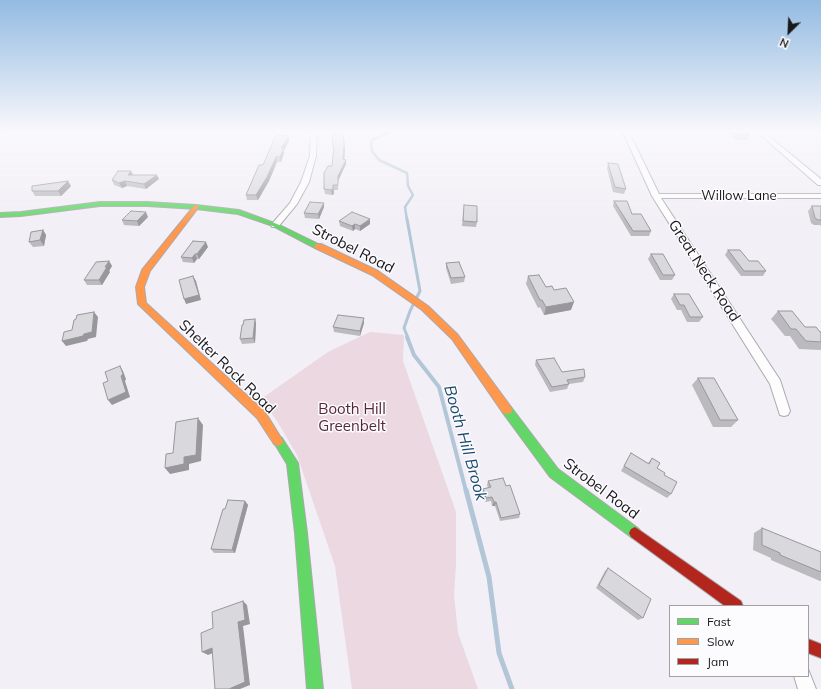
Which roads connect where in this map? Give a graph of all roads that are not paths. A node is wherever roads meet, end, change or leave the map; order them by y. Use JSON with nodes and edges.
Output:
{"nodes":[{"id":1,"x":311,"y":162,"type":"edge"},
{"id":2,"x":640,"y":162,"type":"edge"},
{"id":3,"x":796,"y":162,"type":"edge"},
{"id":4,"x":821,"y":183,"type":"edge"},
{"id":5,"x":656,"y":196,"type":"junction"},
{"id":6,"x":821,"y":196,"type":"edge"},
{"id":7,"x":196,"y":207,"type":"junction"},
{"id":8,"x":0,"y":215,"type":"edge"},
{"id":9,"x":275,"y":224,"type":"junction"},
{"id":10,"x":784,"y":411,"type":"dead end"},
{"id":11,"x":735,"y":605,"type":"edge"},
{"id":12,"x":809,"y":646,"type":"edge"},
{"id":13,"x":821,"y":650,"type":"edge"},
{"id":14,"x":803,"y":677,"type":"edge"},
{"id":15,"x":315,"y":689,"type":"edge"},
{"id":16,"x":807,"y":689,"type":"edge"}],
"edges":[{"from":1,"to":9,"type":"street"},
{"from":2,"to":5,"type":"street","name":"Great Neck Road"},
{"from":3,"to":4,"type":"street"},
{"from":5,"to":6,"type":"street","name":"Willow Lane"},
{"from":5,"to":10,"type":"street","name":"Great Neck Road"},
{"from":7,"to":8,"type":"street","name":"Strobel Road"},
{"from":7,"to":9,"type":"street","name":"Strobel Road"},
{"from":7,"to":15,"type":"street","name":"Shelter Rock Road"},
{"from":9,"to":11,"type":"street","name":"Strobel Road"},
{"from":12,"to":13,"type":"street"},
{"from":14,"to":16,"type":"street"}]}
